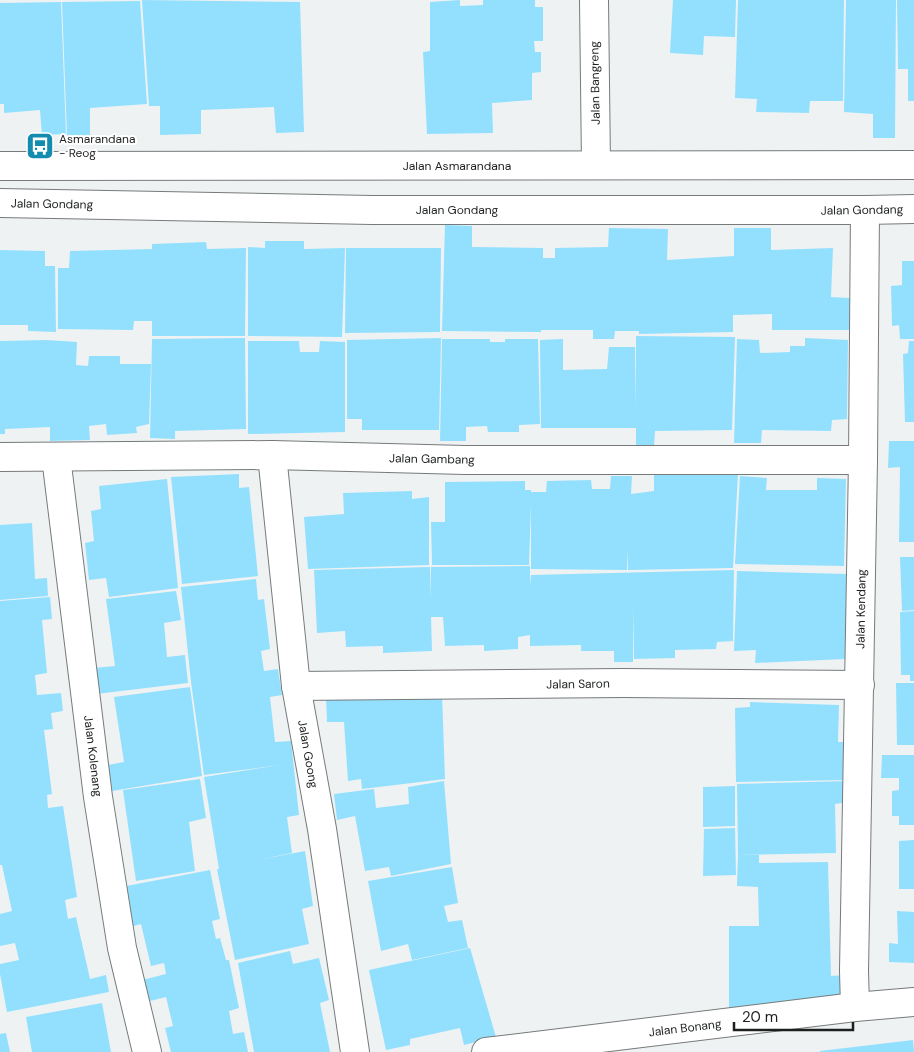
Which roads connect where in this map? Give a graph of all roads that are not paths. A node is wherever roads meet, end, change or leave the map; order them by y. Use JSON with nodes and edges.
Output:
{"nodes":[{"id":1,"x":594,"y":0,"type":"edge"},
{"id":2,"x":596,"y":165,"type":"junction"},
{"id":3,"x":914,"y":165,"type":"edge"},
{"id":4,"x":0,"y":166,"type":"edge"},
{"id":5,"x":0,"y":203,"type":"edge"},
{"id":6,"x":914,"y":208,"type":"edge"},
{"id":7,"x":865,"y":210,"type":"junction"},
{"id":8,"x":272,"y":454,"type":"junction"},
{"id":9,"x":0,"y":457,"type":"edge"},
{"id":10,"x":56,"y":457,"type":"junction"},
{"id":11,"x":863,"y":460,"type":"junction"},
{"id":12,"x":860,"y":685,"type":"junction"},
{"id":13,"x":296,"y":686,"type":"junction"},
{"id":14,"x":914,"y":1002,"type":"edge"},
{"id":15,"x":855,"y":1007,"type":"junction"},
{"id":16,"x":147,"y":1052,"type":"edge"},
{"id":17,"x":355,"y":1052,"type":"edge"},
{"id":18,"x":486,"y":1052,"type":"edge"}],
"edges":[{"from":1,"to":2,"type":"street","name":"Jalan Bangreng"},
{"from":2,"to":3,"type":"street","name":"Jalan Asmarandana"},
{"from":2,"to":4,"type":"street","name":"Jalan Asmarandana"},
{"from":5,"to":7,"type":"street","name":"Jalan Gondang"},
{"from":6,"to":7,"type":"street","name":"Jalan Gondang"},
{"from":7,"to":11,"type":"street","name":"Jalan Kendang"},
{"from":8,"to":10,"type":"street","name":"Jalan Gambang"},
{"from":8,"to":11,"type":"street","name":"Jalan Gambang"},
{"from":8,"to":13,"type":"street","name":"Jalan Goong"},
{"from":9,"to":10,"type":"street","name":"Jalan Gambang"},
{"from":10,"to":16,"type":"street","name":"Jalan Kolenang"},
{"from":11,"to":12,"type":"street","name":"Jalan Kendang"},
{"from":12,"to":13,"type":"street","name":"Jalan Saron"},
{"from":12,"to":15,"type":"street","name":"Jalan Kendang"},
{"from":13,"to":17,"type":"street","name":"Jalan Goong"},
{"from":14,"to":15,"type":"street","name":"Jalan Bonang"},
{"from":15,"to":18,"type":"street","name":"Jalan Bonang"}]}
